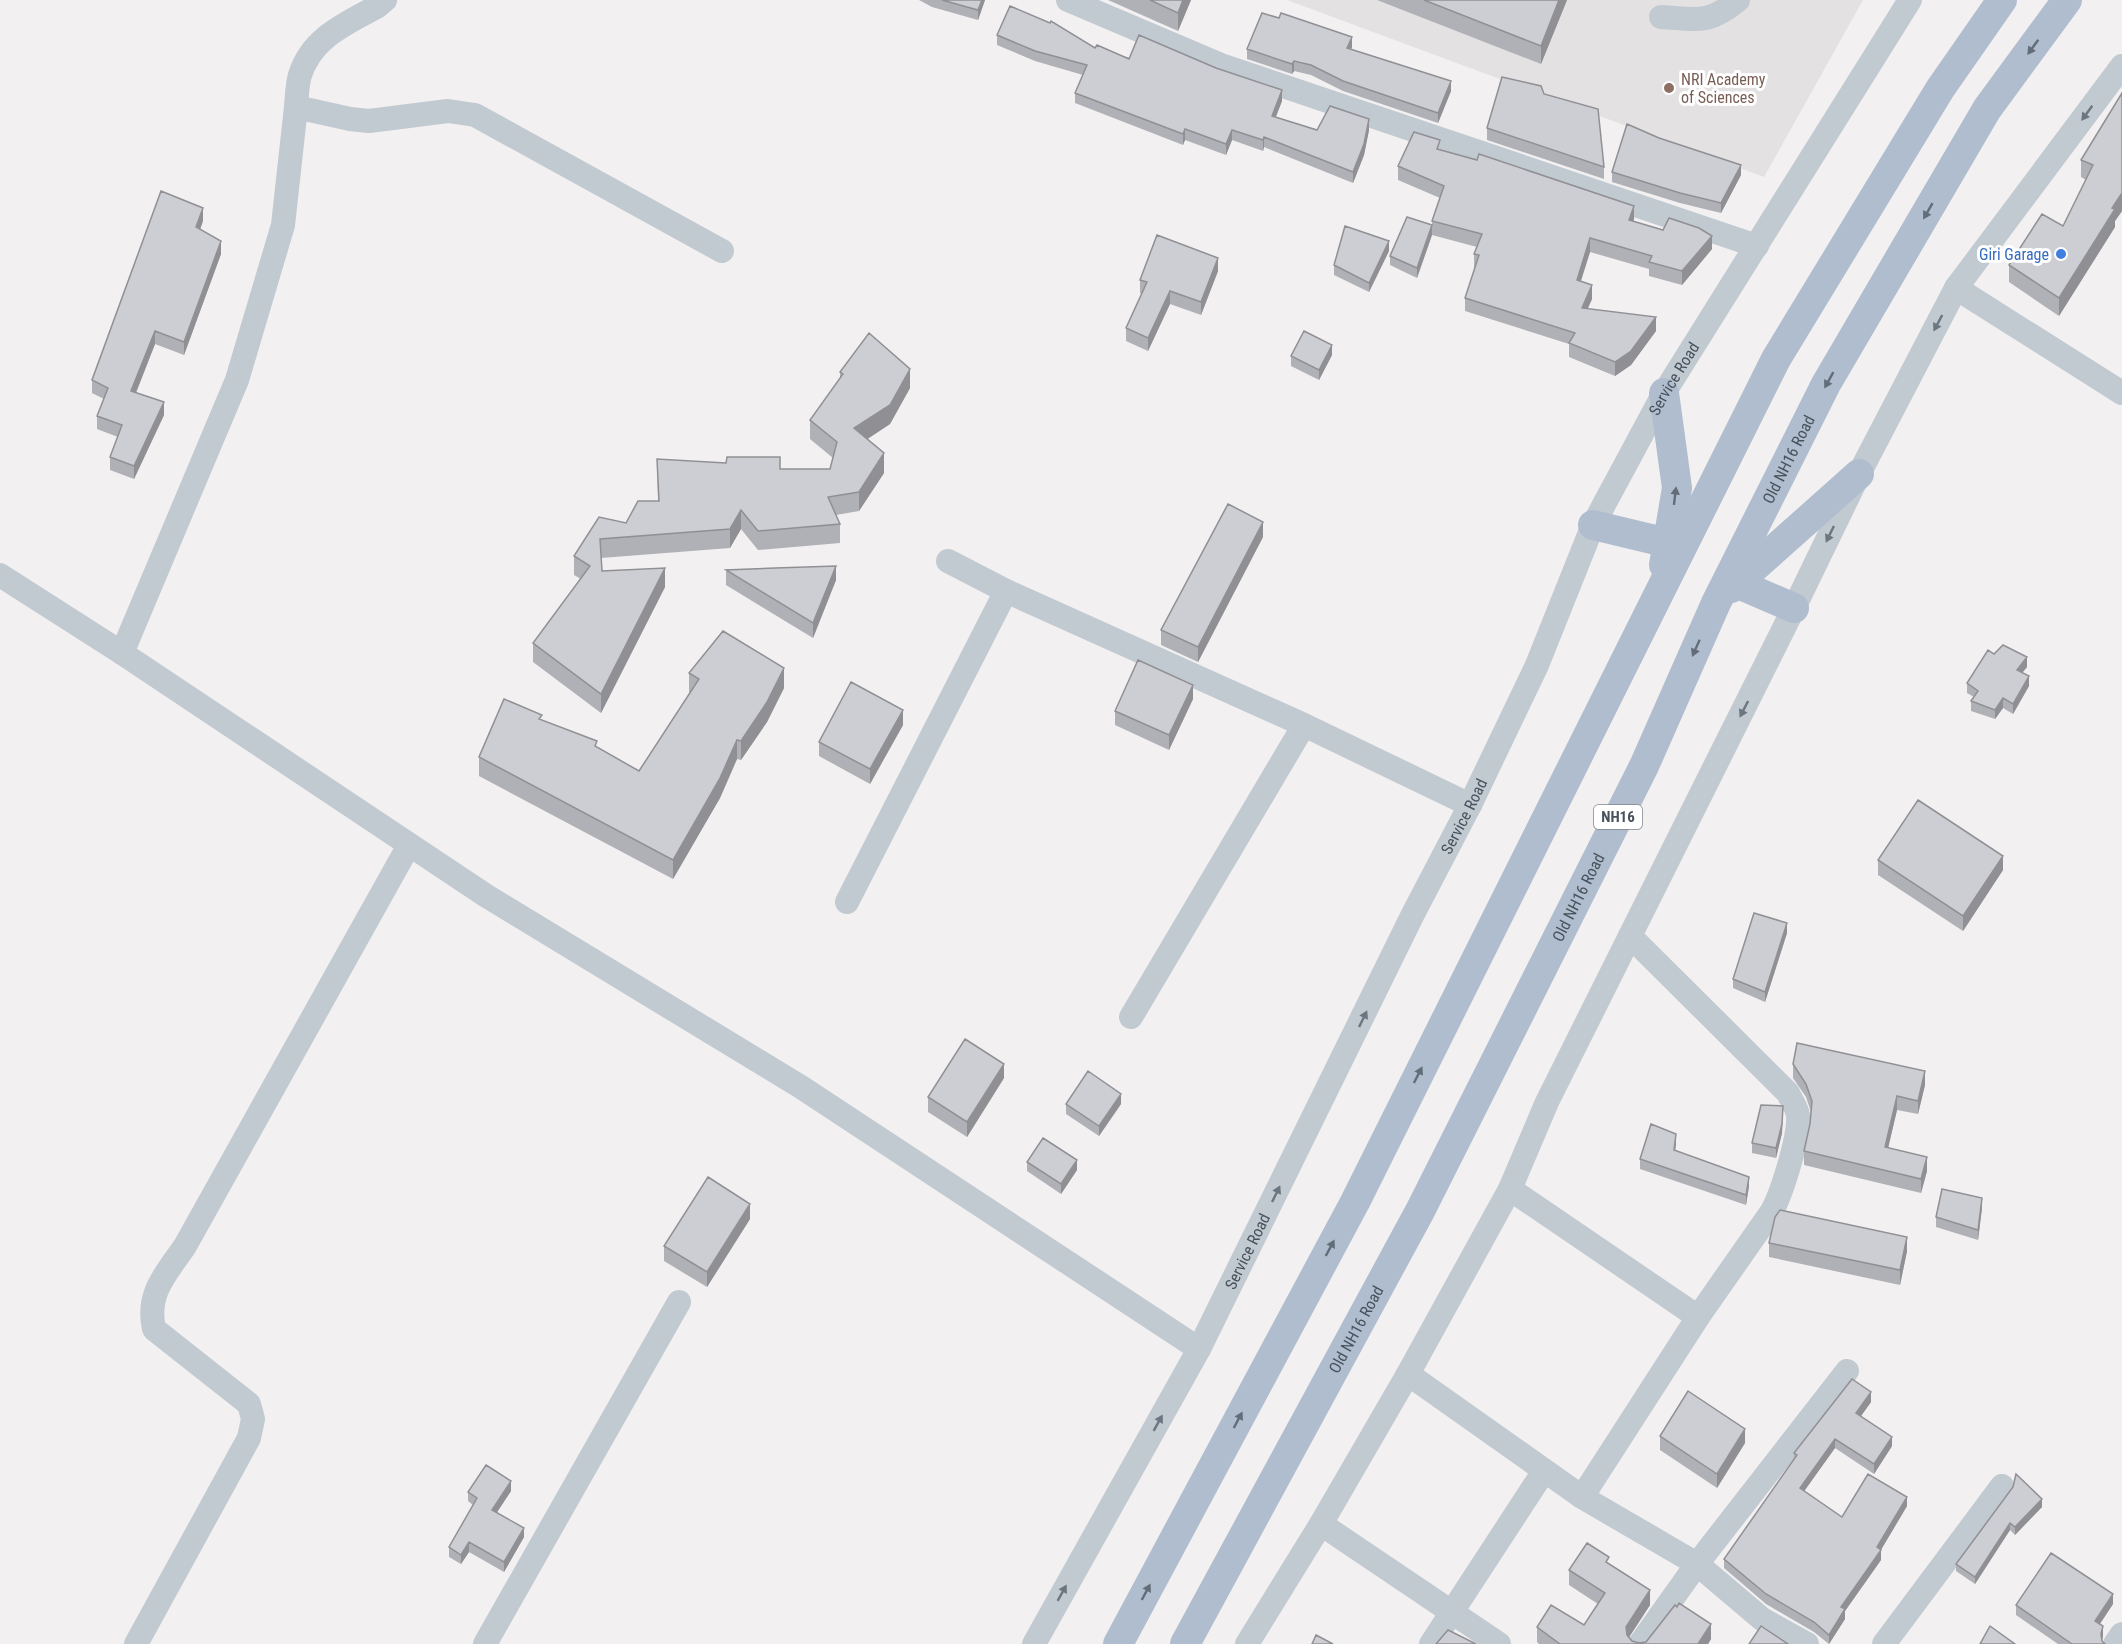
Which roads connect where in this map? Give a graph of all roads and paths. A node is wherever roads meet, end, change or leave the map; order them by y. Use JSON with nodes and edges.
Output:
{"nodes":[{"id":1,"x":385,"y":0,"type":"edge"},
{"id":2,"x":1068,"y":0,"type":"edge"},
{"id":3,"x":1738,"y":0,"type":"edge"},
{"id":4,"x":1910,"y":0,"type":"edge"},
{"id":5,"x":2002,"y":0,"type":"edge"},
{"id":6,"x":2067,"y":0,"type":"edge"},
{"id":7,"x":1661,"y":17,"type":"dead end"},
{"id":8,"x":2122,"y":66,"type":"edge"},
{"id":9,"x":296,"y":107,"type":"junction"},
{"id":10,"x":1757,"y":246,"type":"junction"},
{"id":11,"x":722,"y":251,"type":"dead end"},
{"id":12,"x":1956,"y":288,"type":"junction"},
{"id":13,"x":1664,"y":393,"type":"junction"},
{"id":14,"x":2122,"y":393,"type":"edge"},
{"id":15,"x":1859,"y":474,"type":"junction"},
{"id":16,"x":1593,"y":525,"type":"junction"},
{"id":17,"x":1668,"y":543,"type":"junction"},
{"id":18,"x":948,"y":561,"type":"dead end"},
{"id":19,"x":0,"y":575,"type":"edge"},
{"id":20,"x":1006,"y":591,"type":"junction"},
{"id":21,"x":1726,"y":593,"type":"junction"},
{"id":22,"x":1659,"y":595,"type":"junction"},
{"id":23,"x":1794,"y":608,"type":"junction"},
{"id":24,"x":122,"y":653,"type":"junction"},
{"id":25,"x":1304,"y":725,"type":"junction"},
{"id":26,"x":1470,"y":805,"type":"junction"},
{"id":27,"x":409,"y":845,"type":"junction"},
{"id":28,"x":847,"y":902,"type":"dead end"},
{"id":29,"x":1630,"y":936,"type":"junction"},
{"id":30,"x":1131,"y":1017,"type":"dead end"},
{"id":31,"x":1510,"y":1189,"type":"junction"},
{"id":32,"x":679,"y":1302,"type":"dead end"},
{"id":33,"x":1698,"y":1317,"type":"junction"},
{"id":34,"x":1199,"y":1349,"type":"junction"},
{"id":35,"x":1847,"y":1371,"type":"dead end"},
{"id":36,"x":1408,"y":1374,"type":"junction"},
{"id":37,"x":1544,"y":1471,"type":"junction"},
{"id":38,"x":2002,"y":1486,"type":"dead end"},
{"id":39,"x":1581,"y":1497,"type":"junction"},
{"id":40,"x":1321,"y":1524,"type":"junction"},
{"id":41,"x":1696,"y":1564,"type":"junction"},
{"id":42,"x":1451,"y":1613,"type":"junction"},
{"id":43,"x":2122,"y":1634,"type":"edge"},
{"id":44,"x":135,"y":1644,"type":"edge"},
{"id":45,"x":485,"y":1644,"type":"edge"},
{"id":46,"x":1034,"y":1644,"type":"edge"},
{"id":47,"x":1118,"y":1644,"type":"edge"},
{"id":48,"x":1185,"y":1644,"type":"edge"},
{"id":49,"x":1247,"y":1644,"type":"edge"},
{"id":50,"x":1431,"y":1644,"type":"edge"},
{"id":51,"x":1499,"y":1644,"type":"edge"},
{"id":52,"x":1640,"y":1644,"type":"edge"},
{"id":53,"x":1807,"y":1644,"type":"edge"},
{"id":54,"x":1884,"y":1644,"type":"edge"},
{"id":55,"x":2115,"y":1644,"type":"edge"}],
"edges":[{"from":1,"to":9,"type":"street"},
{"from":2,"to":10,"type":"street"},
{"from":3,"to":7,"type":"street"},
{"from":4,"to":10,"type":"street","name":"Service Road"},
{"from":5,"to":22,"type":"main road"},
{"from":6,"to":21,"type":"main road","name":"Old NH16 Road","number":"NH16","one_way":true},
{"from":8,"to":12,"type":"street","one_way":true},
{"from":9,"to":11,"type":"street"},
{"from":9,"to":24,"type":"street"},
{"from":10,"to":13,"type":"street","name":"Service Road"},
{"from":12,"to":14,"type":"street"},
{"from":12,"to":15,"type":"street","one_way":true},
{"from":13,"to":16,"type":"street","name":"Service Road"},
{"from":17,"to":13,"type":"main road","one_way":true},
{"from":15,"to":21,"type":"main road"},
{"from":15,"to":23,"type":"street","one_way":true},
{"from":16,"to":17,"type":"main road"},
{"from":16,"to":26,"type":"street","name":"Service Road"},
{"from":17,"to":22,"type":"main road"},
{"from":18,"to":20,"type":"street"},
{"from":19,"to":24,"type":"street"},
{"from":20,"to":25,"type":"street"},
{"from":20,"to":28,"type":"street"},
{"from":21,"to":23,"type":"main road"},
{"from":21,"to":48,"type":"main road","name":"Old NH16 Road","number":"NH16","one_way":true},
{"from":47,"to":22,"type":"main road","one_way":true},
{"from":23,"to":29,"type":"street","one_way":true},
{"from":24,"to":27,"type":"street"},
{"from":25,"to":26,"type":"street"},
{"from":25,"to":30,"type":"street"},
{"from":34,"to":26,"type":"street","name":"Service Road","one_way":true},
{"from":27,"to":34,"type":"street"},
{"from":27,"to":44,"type":"street"},
{"from":29,"to":31,"type":"street"},
{"from":29,"to":33,"type":"street"},
{"from":31,"to":33,"type":"street"},
{"from":31,"to":36,"type":"street"},
{"from":32,"to":45,"type":"street"},
{"from":33,"to":39,"type":"street"},
{"from":46,"to":34,"type":"street","name":"Service Road","one_way":true},
{"from":35,"to":41,"type":"street"},
{"from":36,"to":37,"type":"street"},
{"from":36,"to":40,"type":"street"},
{"from":37,"to":39,"type":"street"},
{"from":37,"to":42,"type":"street"},
{"from":38,"to":54,"type":"street"},
{"from":39,"to":41,"type":"street"},
{"from":40,"to":42,"type":"street"},
{"from":40,"to":49,"type":"street"},
{"from":41,"to":52,"type":"street"},
{"from":41,"to":53,"type":"street"},
{"from":42,"to":50,"type":"street"},
{"from":42,"to":51,"type":"street"},
{"from":43,"to":55,"type":"street"}]}
